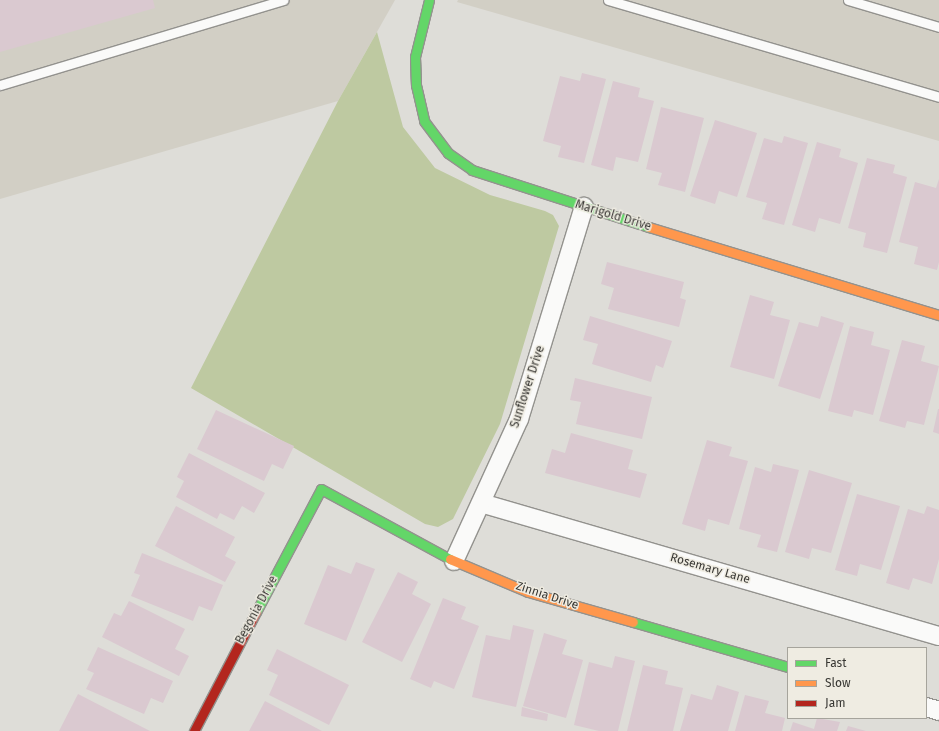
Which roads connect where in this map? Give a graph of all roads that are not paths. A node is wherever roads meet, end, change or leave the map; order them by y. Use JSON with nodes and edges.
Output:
{"nodes":[{"id":1,"x":284,"y":0,"type":"edge"},
{"id":2,"x":429,"y":0,"type":"edge"},
{"id":3,"x":608,"y":0,"type":"edge"},
{"id":4,"x":848,"y":0,"type":"edge"},
{"id":5,"x":939,"y":27,"type":"edge"},
{"id":6,"x":0,"y":85,"type":"edge"},
{"id":7,"x":939,"y":97,"type":"edge"},
{"id":8,"x":584,"y":207,"type":"junction"},
{"id":9,"x":939,"y":315,"type":"edge"},
{"id":10,"x":321,"y":489,"type":"joint"},
{"id":11,"x":481,"y":503,"type":"junction"},
{"id":12,"x":454,"y":561,"type":"junction"},
{"id":13,"x":939,"y":636,"type":"edge"},
{"id":14,"x":787,"y":667,"type":"edge"},
{"id":15,"x":927,"y":707,"type":"edge"},
{"id":16,"x":939,"y":711,"type":"edge"},
{"id":17,"x":194,"y":731,"type":"edge"}],
"edges":[{"from":1,"to":6,"type":"lane"},
{"from":2,"to":8,"type":"street","name":"Marigold Drive"},
{"from":3,"to":7,"type":"lane"},
{"from":4,"to":5,"type":"lane"},
{"from":8,"to":9,"type":"street","name":"Marigold Drive"},
{"from":8,"to":11,"type":"street","name":"Sunflower Drive"},
{"from":10,"to":12,"type":"street","name":"Zinnia Drive"},
{"from":10,"to":17,"type":"street","name":"Begonia Drive"},
{"from":11,"to":12,"type":"street","name":"Sunflower Drive"},
{"from":11,"to":13,"type":"street","name":"Rosemary Lane"},
{"from":12,"to":14,"type":"street","name":"Zinnia Drive"},
{"from":15,"to":16,"type":"street"}]}
